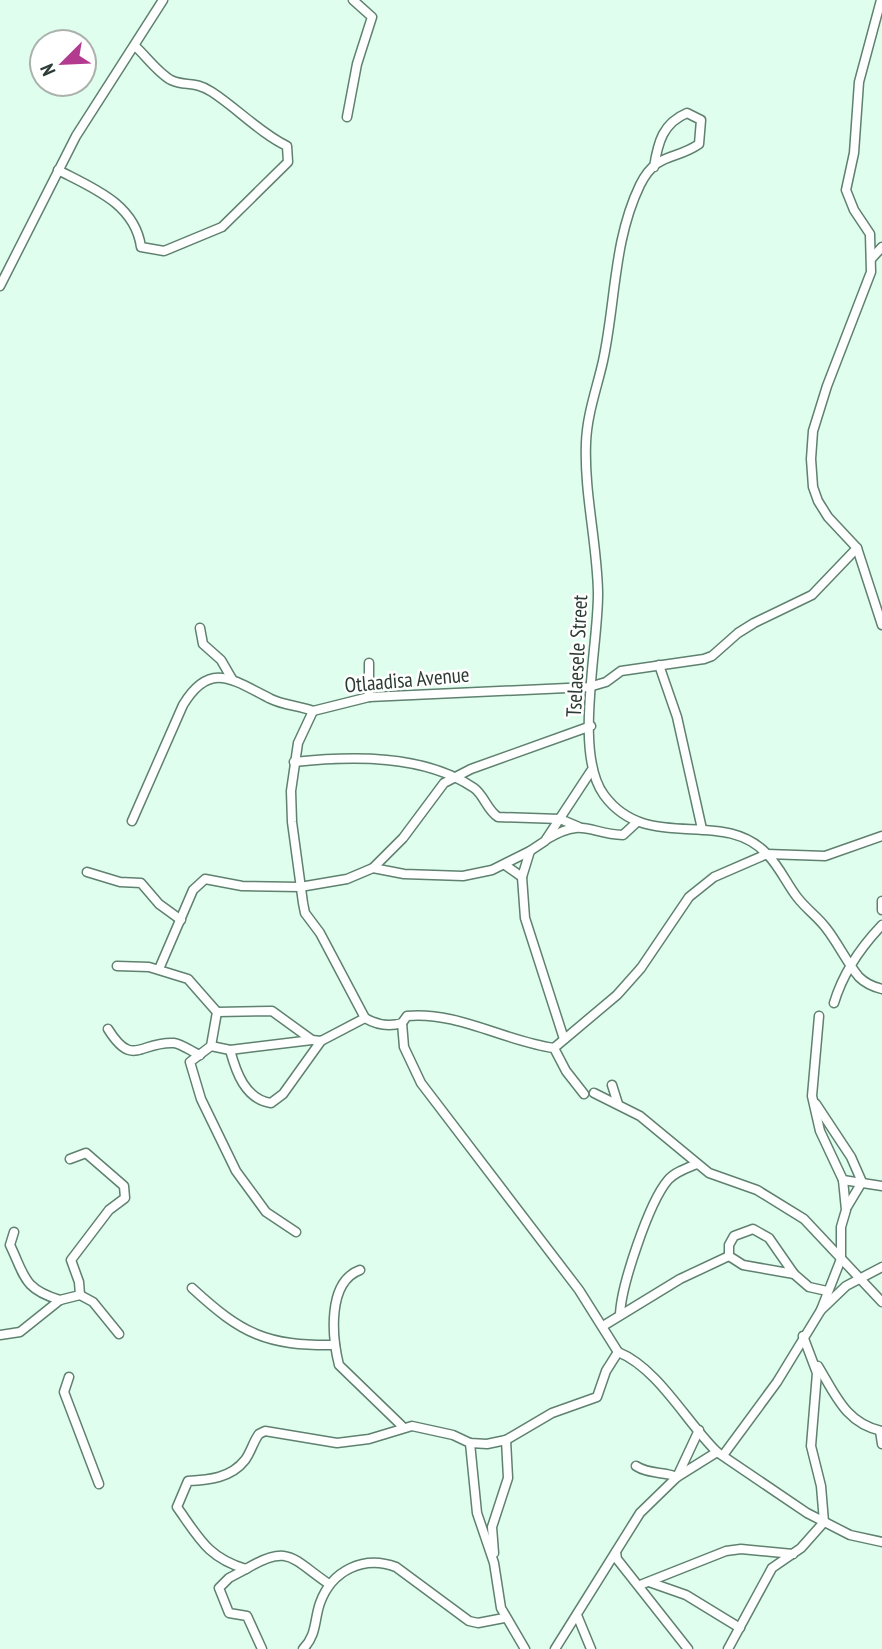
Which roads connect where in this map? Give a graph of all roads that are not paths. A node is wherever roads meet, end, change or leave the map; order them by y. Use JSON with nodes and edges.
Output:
{"nodes":[{"id":1,"x":163,"y":0,"type":"edge"},
{"id":2,"x":353,"y":0,"type":"edge"},
{"id":3,"x":881,"y":0,"type":"edge"},
{"id":4,"x":135,"y":46,"type":"junction"},
{"id":5,"x":347,"y":117,"type":"dead end"},
{"id":6,"x":654,"y":167,"type":"junction"},
{"id":7,"x":58,"y":170,"type":"junction"},
{"id":8,"x":882,"y":247,"type":"edge"},
{"id":9,"x":873,"y":258,"type":"junction"},
{"id":10,"x":0,"y":286,"type":"edge"},
{"id":11,"x":858,"y":548,"type":"junction"},
{"id":12,"x":882,"y":625,"type":"edge"},
{"id":13,"x":200,"y":628,"type":"dead end"},
{"id":14,"x":369,"y":663,"type":"dead end"},
{"id":15,"x":659,"y":665,"type":"junction"},
{"id":16,"x":234,"y":681,"type":"junction"},
{"id":17,"x":589,"y":687,"type":"junction"},
{"id":18,"x":369,"y":697,"type":"junction"},
{"id":19,"x":313,"y":711,"type":"junction"},
{"id":20,"x":591,"y":726,"type":"junction"},
{"id":21,"x":294,"y":762,"type":"junction"},
{"id":22,"x":591,"y":771,"type":"junction"},
{"id":23,"x":451,"y":778,"type":"junction"},
{"id":24,"x":560,"y":819,"type":"junction"},
{"id":25,"x":132,"y":821,"type":"dead end"},
{"id":26,"x":636,"y":823,"type":"junction"},
{"id":27,"x":579,"y":827,"type":"junction"},
{"id":28,"x":702,"y":829,"type":"junction"},
{"id":29,"x":882,"y":836,"type":"edge"},
{"id":30,"x":545,"y":841,"type":"junction"},
{"id":31,"x":530,"y":851,"type":"junction"},
{"id":32,"x":767,"y":854,"type":"junction"},
{"id":33,"x":505,"y":865,"type":"junction"},
{"id":34,"x":373,"y":868,"type":"junction"},
{"id":35,"x":87,"y":872,"type":"dead end"},
{"id":36,"x":522,"y":877,"type":"junction"},
{"id":37,"x":300,"y":887,"type":"junction"},
{"id":38,"x":882,"y":901,"type":"edge"},
{"id":39,"x":882,"y":910,"type":"edge"},
{"id":40,"x":181,"y":920,"type":"junction"},
{"id":41,"x":882,"y":925,"type":"edge"},
{"id":42,"x":852,"y":964,"type":"junction"},
{"id":43,"x":117,"y":966,"type":"dead end"},
{"id":44,"x":159,"y":969,"type":"junction"},
{"id":45,"x":882,"y":989,"type":"edge"},
{"id":46,"x":834,"y":1003,"type":"dead end"},
{"id":47,"x":217,"y":1012,"type":"junction"},
{"id":48,"x":819,"y":1016,"type":"dead end"},
{"id":49,"x":365,"y":1018,"type":"junction"},
{"id":50,"x":402,"y":1023,"type":"junction"},
{"id":51,"x":108,"y":1029,"type":"dead end"},
{"id":52,"x":564,"y":1039,"type":"junction"},
{"id":53,"x":316,"y":1040,"type":"junction"},
{"id":54,"x":211,"y":1046,"type":"junction"},
{"id":55,"x":554,"y":1048,"type":"junction"},
{"id":56,"x":230,"y":1050,"type":"junction"},
{"id":57,"x":200,"y":1055,"type":"junction"},
{"id":58,"x":612,"y":1085,"type":"dead end"},
{"id":59,"x":594,"y":1093,"type":"dead end"},
{"id":60,"x":584,"y":1094,"type":"dead end"},
{"id":61,"x":813,"y":1101,"type":"junction"},
{"id":62,"x":618,"y":1104,"type":"junction"},
{"id":63,"x":843,"y":1145,"type":"junction"},
{"id":64,"x":832,"y":1152,"type":"junction"},
{"id":65,"x":70,"y":1159,"type":"dead end"},
{"id":66,"x":697,"y":1164,"type":"junction"},
{"id":67,"x":843,"y":1180,"type":"junction"},
{"id":68,"x":862,"y":1182,"type":"junction"},
{"id":69,"x":882,"y":1186,"type":"edge"},
{"id":70,"x":846,"y":1210,"type":"junction"},
{"id":71,"x":14,"y":1232,"type":"dead end"},
{"id":72,"x":296,"y":1232,"type":"dead end"},
{"id":73,"x":729,"y":1256,"type":"junction"},
{"id":74,"x":841,"y":1259,"type":"junction"},
{"id":75,"x":882,"y":1267,"type":"edge"},
{"id":76,"x":359,"y":1270,"type":"dead end"},
{"id":77,"x":794,"y":1274,"type":"junction"},
{"id":78,"x":858,"y":1280,"type":"junction"},
{"id":79,"x":809,"y":1287,"type":"junction"},
{"id":80,"x":192,"y":1288,"type":"dead end"},
{"id":81,"x":827,"y":1291,"type":"junction"},
{"id":82,"x":80,"y":1295,"type":"junction"},
{"id":83,"x":60,"y":1300,"type":"junction"},
{"id":84,"x":882,"y":1302,"type":"edge"},
{"id":85,"x":822,"y":1308,"type":"junction"},
{"id":86,"x":620,"y":1315,"type":"junction"},
{"id":87,"x":603,"y":1326,"type":"junction"},
{"id":88,"x":0,"y":1335,"type":"edge"},
{"id":89,"x":119,"y":1335,"type":"dead end"},
{"id":90,"x":803,"y":1336,"type":"junction"},
{"id":91,"x":335,"y":1345,"type":"junction"},
{"id":92,"x":618,"y":1352,"type":"junction"},
{"id":93,"x":814,"y":1361,"type":"junction"},
{"id":94,"x":69,"y":1377,"type":"dead end"},
{"id":95,"x":402,"y":1426,"type":"junction"},
{"id":96,"x":699,"y":1430,"type":"junction"},
{"id":97,"x":881,"y":1431,"type":"edge"},
{"id":98,"x":506,"y":1440,"type":"junction"},
{"id":99,"x":470,"y":1443,"type":"junction"},
{"id":100,"x":882,"y":1444,"type":"edge"},
{"id":101,"x":721,"y":1453,"type":"junction"},
{"id":102,"x":636,"y":1466,"type":"dead end"},
{"id":103,"x":677,"y":1477,"type":"junction"},
{"id":104,"x":99,"y":1484,"type":"dead end"},
{"id":105,"x":824,"y":1522,"type":"junction"},
{"id":106,"x":882,"y":1542,"type":"edge"},
{"id":107,"x":615,"y":1552,"type":"junction"},
{"id":108,"x":793,"y":1554,"type":"junction"},
{"id":109,"x":494,"y":1563,"type":"junction"},
{"id":110,"x":246,"y":1569,"type":"junction"},
{"id":111,"x":329,"y":1584,"type":"junction"},
{"id":112,"x":645,"y":1584,"type":"junction"},
{"id":113,"x":577,"y":1615,"type":"junction"},
{"id":114,"x":504,"y":1619,"type":"junction"},
{"id":115,"x":740,"y":1628,"type":"junction"},
{"id":116,"x":515,"y":1634,"type":"junction"},
{"id":117,"x":262,"y":1649,"type":"edge"},
{"id":118,"x":303,"y":1649,"type":"edge"},
{"id":119,"x":513,"y":1649,"type":"edge"},
{"id":120,"x":525,"y":1649,"type":"edge"},
{"id":121,"x":555,"y":1649,"type":"edge"},
{"id":122,"x":591,"y":1649,"type":"edge"},
{"id":123,"x":688,"y":1649,"type":"edge"},
{"id":124,"x":728,"y":1649,"type":"edge"}],
"edges":[{"from":1,"to":4,"type":"street"},
{"from":2,"to":5,"type":"street"},
{"from":3,"to":9,"type":"street"},
{"from":4,"to":7,"type":"street"},
{"from":4,"to":7,"type":"street"},
{"from":6,"to":6,"type":"street","name":"Tselaesele Street"},
{"from":6,"to":17,"type":"street","name":"Tselaesele Street"},
{"from":7,"to":10,"type":"street"},
{"from":8,"to":9,"type":"street"},
{"from":9,"to":11,"type":"street"},
{"from":11,"to":12,"type":"street"},
{"from":11,"to":15,"type":"street","name":"Otlaadisa Avenue"},
{"from":13,"to":16,"type":"street"},
{"from":14,"to":18,"type":"street"},
{"from":15,"to":17,"type":"street","name":"Otlaadisa Avenue"},
{"from":15,"to":28,"type":"street"},
{"from":16,"to":19,"type":"street"},
{"from":16,"to":25,"type":"street"},
{"from":17,"to":18,"type":"street","name":"Otlaadisa Avenue"},
{"from":17,"to":20,"type":"street","name":"Tselaesele Street"},
{"from":18,"to":19,"type":"street","name":"Otlaadisa Avenue"},
{"from":19,"to":21,"type":"street"},
{"from":20,"to":22,"type":"street","name":"Tselaesele Street"},
{"from":20,"to":23,"type":"street"},
{"from":21,"to":23,"type":"street"},
{"from":21,"to":37,"type":"street"},
{"from":22,"to":24,"type":"street"},
{"from":22,"to":26,"type":"street"},
{"from":23,"to":24,"type":"street"},
{"from":23,"to":34,"type":"street"},
{"from":24,"to":27,"type":"street"},
{"from":24,"to":30,"type":"street"},
{"from":26,"to":27,"type":"street"},
{"from":26,"to":28,"type":"street"},
{"from":27,"to":30,"type":"street"},
{"from":28,"to":32,"type":"street"},
{"from":29,"to":32,"type":"street"},
{"from":30,"to":31,"type":"street"},
{"from":31,"to":33,"type":"street"},
{"from":31,"to":36,"type":"street"},
{"from":32,"to":42,"type":"street"},
{"from":32,"to":52,"type":"street"},
{"from":33,"to":34,"type":"street"},
{"from":33,"to":36,"type":"street"},
{"from":34,"to":37,"type":"street"},
{"from":35,"to":40,"type":"street"},
{"from":36,"to":52,"type":"street"},
{"from":37,"to":40,"type":"street"},
{"from":37,"to":49,"type":"street"},
{"from":38,"to":39,"type":"street"},
{"from":40,"to":44,"type":"street"},
{"from":41,"to":42,"type":"street"},
{"from":42,"to":45,"type":"street"},
{"from":42,"to":46,"type":"street"},
{"from":43,"to":44,"type":"street"},
{"from":44,"to":47,"type":"street"},
{"from":47,"to":53,"type":"street"},
{"from":47,"to":54,"type":"street"},
{"from":48,"to":61,"type":"street"},
{"from":49,"to":50,"type":"street"},
{"from":49,"to":53,"type":"street"},
{"from":50,"to":55,"type":"street"},
{"from":50,"to":87,"type":"street"},
{"from":51,"to":57,"type":"street"},
{"from":52,"to":55,"type":"street"},
{"from":53,"to":56,"type":"street"},
{"from":53,"to":56,"type":"street"},
{"from":54,"to":56,"type":"street"},
{"from":54,"to":57,"type":"street"},
{"from":55,"to":60,"type":"street"},
{"from":57,"to":72,"type":"street"},
{"from":58,"to":62,"type":"street"},
{"from":59,"to":62,"type":"street"},
{"from":61,"to":63,"type":"street"},
{"from":61,"to":64,"type":"street"},
{"from":62,"to":66,"type":"street"},
{"from":63,"to":64,"type":"street"},
{"from":63,"to":68,"type":"street"},
{"from":64,"to":67,"type":"street"},
{"from":65,"to":82,"type":"street"},
{"from":66,"to":74,"type":"street"},
{"from":66,"to":86,"type":"street"},
{"from":67,"to":68,"type":"street"},
{"from":67,"to":70,"type":"street"},
{"from":68,"to":69,"type":"street"},
{"from":68,"to":70,"type":"street"},
{"from":70,"to":74,"type":"street"},
{"from":71,"to":83,"type":"street"},
{"from":73,"to":77,"type":"street"},
{"from":73,"to":77,"type":"street"},
{"from":73,"to":86,"type":"street"},
{"from":74,"to":78,"type":"street"},
{"from":74,"to":81,"type":"street"},
{"from":75,"to":78,"type":"street"},
{"from":76,"to":91,"type":"street"},
{"from":77,"to":79,"type":"street"},
{"from":78,"to":84,"type":"street"},
{"from":78,"to":85,"type":"street"},
{"from":79,"to":81,"type":"street"},
{"from":79,"to":85,"type":"street"},
{"from":80,"to":91,"type":"street"},
{"from":81,"to":85,"type":"street"},
{"from":82,"to":83,"type":"street"},
{"from":82,"to":89,"type":"street"},
{"from":83,"to":88,"type":"street"},
{"from":85,"to":90,"type":"street"},
{"from":86,"to":87,"type":"street"},
{"from":87,"to":92,"type":"street"},
{"from":90,"to":93,"type":"street"},
{"from":90,"to":101,"type":"street"},
{"from":91,"to":95,"type":"street"},
{"from":92,"to":96,"type":"street"},
{"from":92,"to":98,"type":"street"},
{"from":93,"to":97,"type":"street"},
{"from":93,"to":105,"type":"street"},
{"from":94,"to":104,"type":"street"},
{"from":95,"to":99,"type":"street"},
{"from":95,"to":110,"type":"street"},
{"from":96,"to":101,"type":"street"},
{"from":96,"to":103,"type":"street"},
{"from":97,"to":100,"type":"street"},
{"from":98,"to":99,"type":"street"},
{"from":98,"to":109,"type":"street"},
{"from":99,"to":109,"type":"street"},
{"from":101,"to":103,"type":"street"},
{"from":101,"to":105,"type":"street"},
{"from":102,"to":103,"type":"street"},
{"from":103,"to":107,"type":"street"},
{"from":105,"to":106,"type":"street"},
{"from":105,"to":108,"type":"street"},
{"from":107,"to":112,"type":"street"},
{"from":107,"to":113,"type":"street"},
{"from":108,"to":112,"type":"street"},
{"from":108,"to":115,"type":"street"},
{"from":109,"to":114,"type":"street"},
{"from":110,"to":111,"type":"street"},
{"from":110,"to":117,"type":"street"},
{"from":111,"to":114,"type":"street"},
{"from":111,"to":118,"type":"street"},
{"from":112,"to":115,"type":"street"},
{"from":112,"to":123,"type":"street"},
{"from":113,"to":121,"type":"street"},
{"from":113,"to":122,"type":"street"},
{"from":114,"to":116,"type":"street"},
{"from":115,"to":124,"type":"street"},
{"from":116,"to":119,"type":"street"},
{"from":116,"to":120,"type":"street"}]}
